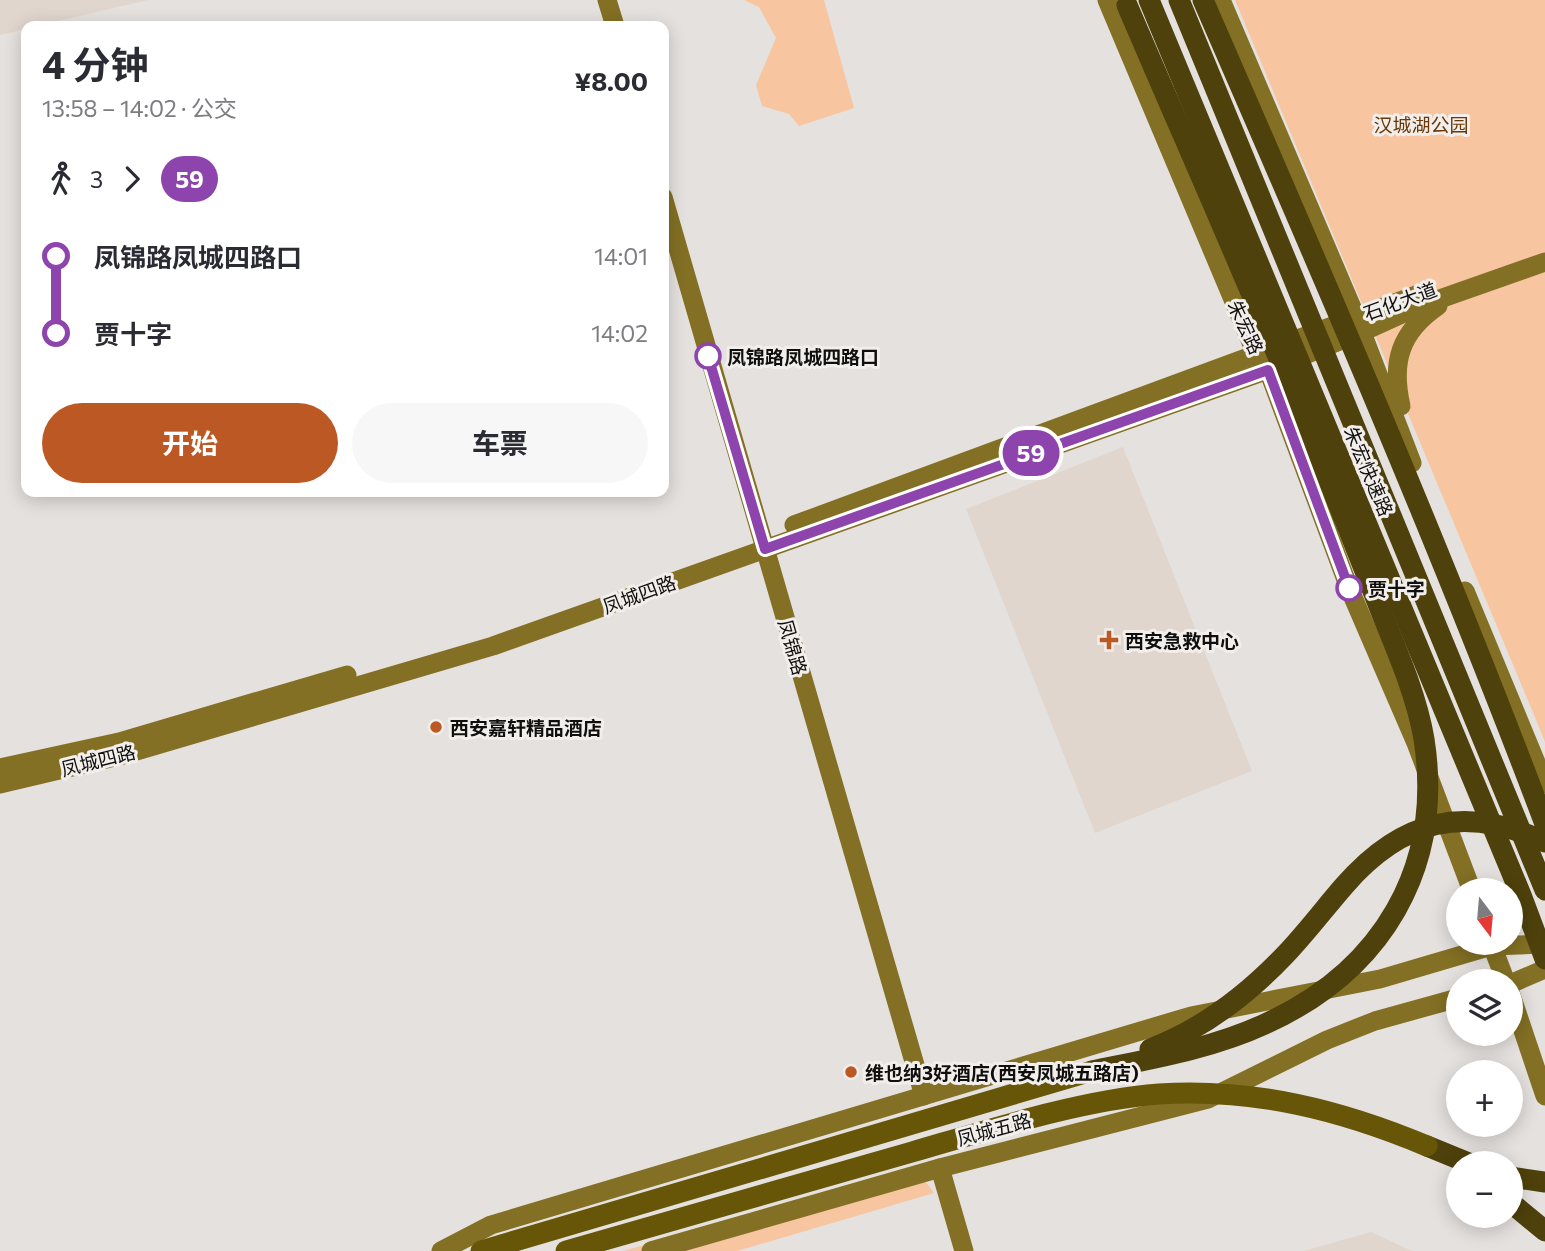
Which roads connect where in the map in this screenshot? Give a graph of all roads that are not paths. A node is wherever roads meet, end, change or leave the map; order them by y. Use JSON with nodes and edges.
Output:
{"nodes":[{"id":1,"x":607,"y":0,"type":"edge"},
{"id":2,"x":1149,"y":0,"type":"edge"},
{"id":3,"x":1179,"y":0,"type":"edge"},
{"id":4,"x":1203,"y":0,"type":"edge"},
{"id":5,"x":1221,"y":0,"type":"edge"},
{"id":6,"x":1120,"y":2,"type":"edge"},
{"id":7,"x":613,"y":21,"type":"edge"},
{"id":8,"x":669,"y":218,"type":"edge"},
{"id":9,"x":1545,"y":249,"type":"edge"},
{"id":10,"x":1545,"y":262,"type":"edge"},
{"id":11,"x":1455,"y":294,"type":"junction"},
{"id":12,"x":1359,"y":325,"type":"junction"},
{"id":13,"x":1256,"y":354,"type":"junction"},
{"id":14,"x":1268,"y":370,"type":"junction"},
{"id":15,"x":1415,"y":472,"type":"junction"},
{"id":16,"x":763,"y":543,"type":"junction"},
{"id":17,"x":0,"y":768,"type":"edge"},
{"id":18,"x":0,"y":784,"type":"edge"},
{"id":19,"x":1545,"y":784,"type":"edge"},
{"id":20,"x":1545,"y":824,"type":"edge"},
{"id":21,"x":1545,"y":842,"type":"edge"},
{"id":22,"x":1467,"y":878,"type":"edge"},
{"id":23,"x":1545,"y":890,"type":"edge"},
{"id":24,"x":1523,"y":944,"type":"edge"},
{"id":25,"x":1545,"y":944,"type":"edge"},
{"id":26,"x":1456,"y":956,"type":"edge"},
{"id":27,"x":1545,"y":960,"type":"edge"},
{"id":28,"x":1545,"y":969,"type":"edge"},
{"id":29,"x":1523,"y":977,"type":"edge"},
{"id":30,"x":1446,"y":1001,"type":"edge"},
{"id":31,"x":1523,"y":1031,"type":"edge"},
{"id":32,"x":1092,"y":1071,"type":"junction"},
{"id":33,"x":923,"y":1096,"type":"junction"},
{"id":34,"x":1545,"y":1096,"type":"edge"},
{"id":35,"x":1427,"y":1146,"type":"junction"},
{"id":36,"x":1446,"y":1154,"type":"edge"},
{"id":37,"x":1446,"y":1158,"type":"edge"},
{"id":38,"x":940,"y":1168,"type":"junction"},
{"id":39,"x":1523,"y":1179,"type":"edge"},
{"id":40,"x":1545,"y":1182,"type":"edge"},
{"id":41,"x":1523,"y":1213,"type":"edge"},
{"id":42,"x":1545,"y":1231,"type":"edge"},
{"id":43,"x":442,"y":1251,"type":"edge"},
{"id":44,"x":481,"y":1251,"type":"edge"},
{"id":45,"x":566,"y":1251,"type":"edge"},
{"id":46,"x":651,"y":1251,"type":"edge"},
{"id":47,"x":964,"y":1251,"type":"edge"}],
"edges":[{"from":1,"to":7,"type":"main road"},
{"from":2,"to":27,"type":"highway","name":"朱宏快速路","bridge":true},
{"from":3,"to":23,"type":"highway","name":"朱宏快速路","bridge":true},
{"from":4,"to":20,"type":"highway","bridge":true},
{"from":5,"to":12,"type":"main road"},
{"from":6,"to":13,"type":"main road","name":"朱宏路"},
{"from":6,"to":32,"type":"highway","bridge":true},
{"from":8,"to":16,"type":"main road","name":"凤锦路"},
{"from":9,"to":12,"type":"main road","name":"石化大道"},
{"from":10,"to":11,"type":"main road","name":"石化大道"},
{"from":11,"to":12,"type":"main road","name":"石化大道"},
{"from":11,"to":15,"type":"main road"},
{"from":12,"to":13,"type":"main road","name":"石化大道"},
{"from":12,"to":14,"type":"main road","name":"石化大道"},
{"from":12,"to":15,"type":"main road"},
{"from":13,"to":14,"type":"main road","name":"朱宏路"},
{"from":13,"to":16,"type":"main road","name":"凤城四路"},
{"from":14,"to":16,"type":"main road","name":"凤城四路"},
{"from":14,"to":22,"type":"main road","name":"朱宏路"},
{"from":15,"to":19,"type":"main road"},
{"from":16,"to":17,"type":"main road","name":"凤城四路"},
{"from":16,"to":18,"type":"main road","name":"凤城四路"},
{"from":16,"to":33,"type":"main road","name":"凤锦路"},
{"from":21,"to":32,"type":"highway","bridge":true},
{"from":24,"to":25,"type":"main road"},
{"from":26,"to":33,"type":"main road"},
{"from":28,"to":29,"type":"main road"},
{"from":30,"to":38,"type":"main road"},
{"from":31,"to":34,"type":"main road"},
{"from":32,"to":44,"type":"main road","name":"凤城五路"},
{"from":33,"to":43,"type":"main road"},
{"from":35,"to":36,"type":"highway"},
{"from":35,"to":37,"type":"highway"},
{"from":35,"to":45,"type":"main road","name":"凤城五路","bridge":true},
{"from":38,"to":46,"type":"main road"},
{"from":38,"to":47,"type":"main road"},
{"from":39,"to":40,"type":"highway"},
{"from":41,"to":42,"type":"highway"}]}
